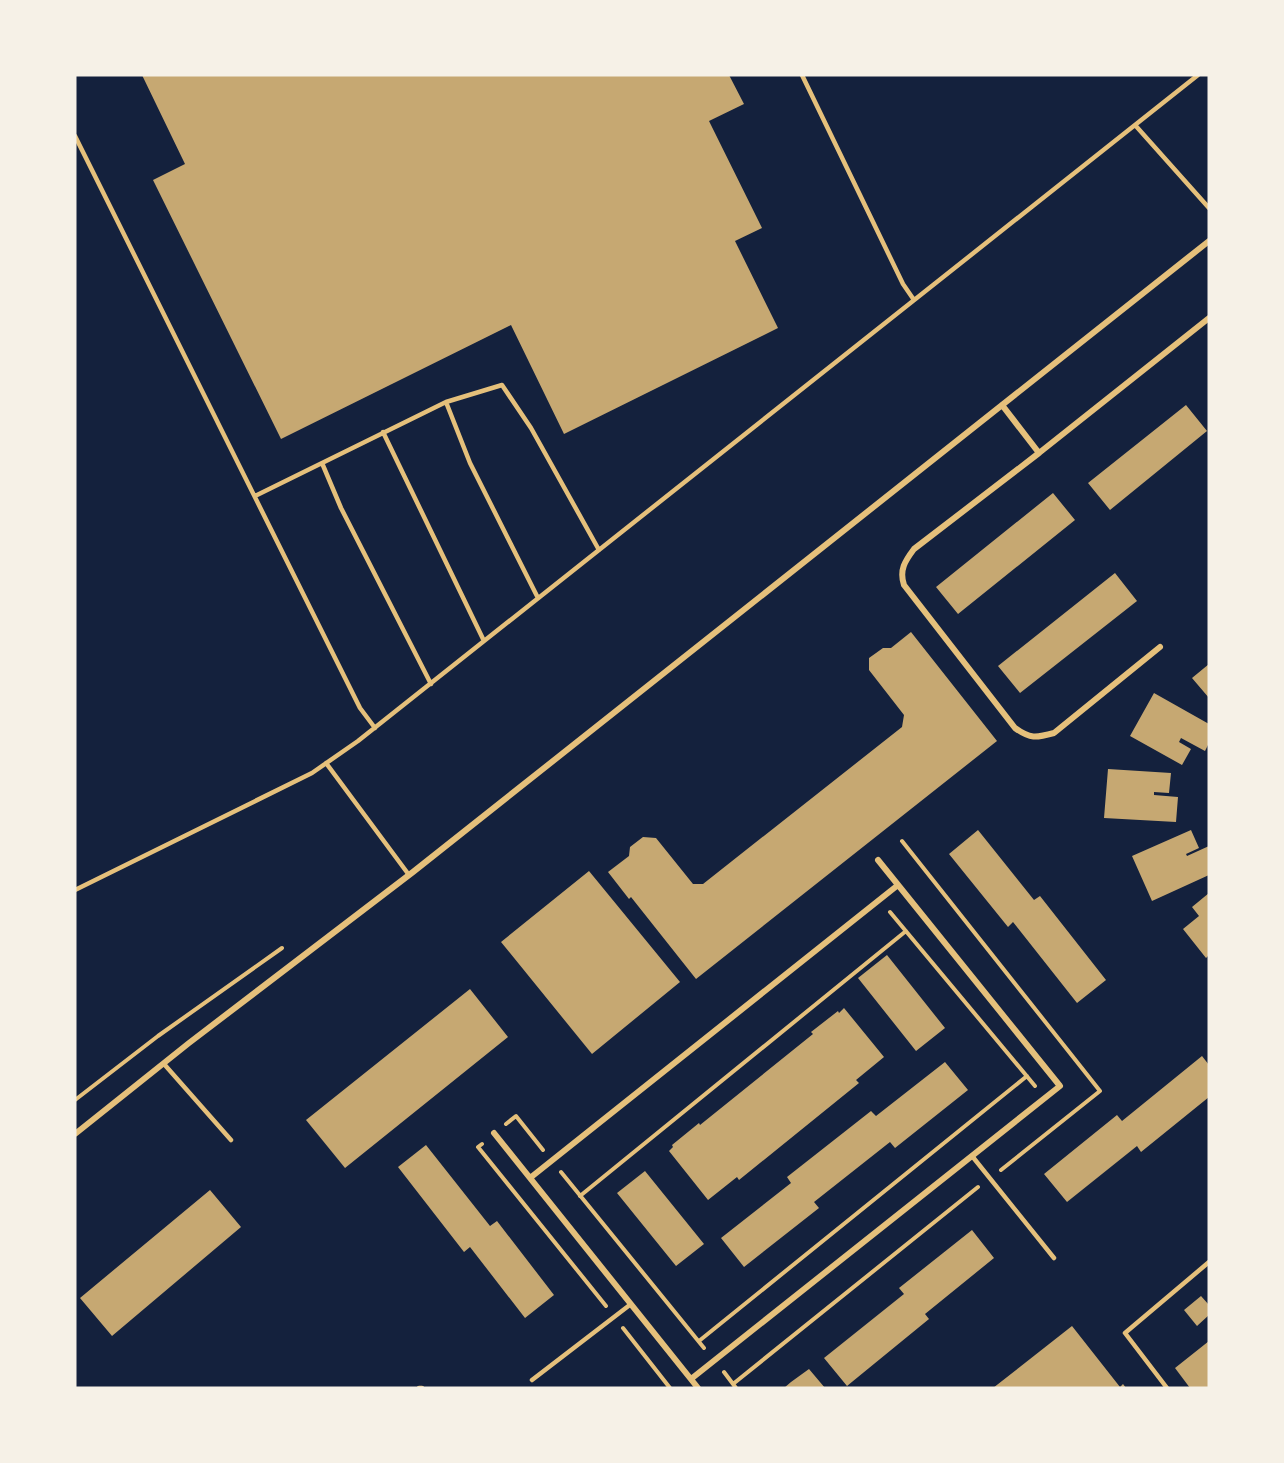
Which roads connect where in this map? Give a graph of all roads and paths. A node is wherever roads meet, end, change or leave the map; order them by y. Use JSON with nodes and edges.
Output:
{"nodes":[{"id":1,"x":802,"y":75,"type":"edge"},
{"id":2,"x":1198,"y":75,"type":"edge"},
{"id":3,"x":1135,"y":125,"type":"junction"},
{"id":4,"x":75,"y":136,"type":"edge"},
{"id":5,"x":1209,"y":208,"type":"edge"},
{"id":6,"x":1209,"y":241,"type":"edge"},
{"id":7,"x":914,"y":300,"type":"junction"},
{"id":8,"x":1209,"y":318,"type":"edge"},
{"id":9,"x":446,"y":402,"type":"junction"},
{"id":10,"x":1002,"y":405,"type":"junction"},
{"id":11,"x":383,"y":432,"type":"junction"},
{"id":12,"x":1039,"y":453,"type":"junction"},
{"id":13,"x":322,"y":463,"type":"junction"},
{"id":14,"x":255,"y":496,"type":"junction"},
{"id":15,"x":599,"y":550,"type":"junction"},
{"id":16,"x":538,"y":598,"type":"junction"},
{"id":17,"x":484,"y":641,"type":"junction"},
{"id":18,"x":1160,"y":647,"type":"dead end"},
{"id":19,"x":430,"y":684,"type":"junction"},
{"id":20,"x":375,"y":728,"type":"junction"},
{"id":21,"x":326,"y":763,"type":"junction"},
{"id":22,"x":902,"y":841,"type":"dead end"},
{"id":23,"x":878,"y":860,"type":"dead end"},
{"id":24,"x":409,"y":875,"type":"junction"},
{"id":25,"x":898,"y":885,"type":"junction"},
{"id":26,"x":75,"y":890,"type":"edge"},
{"id":27,"x":880,"y":900,"type":"junction"},
{"id":28,"x":906,"y":931,"type":"junction"},
{"id":29,"x":285,"y":946,"type":"dead end"},
{"id":30,"x":164,"y":1064,"type":"junction"},
{"id":31,"x":1027,"y":1076,"type":"junction"},
{"id":32,"x":1045,"y":1098,"type":"junction"},
{"id":33,"x":75,"y":1100,"type":"edge"},
{"id":34,"x":76,"y":1131,"type":"edge"},
{"id":35,"x":494,"y":1133,"type":"junction"},
{"id":36,"x":231,"y":1140,"type":"dead end"},
{"id":37,"x":972,"y":1156,"type":"junction"},
{"id":38,"x":552,"y":1161,"type":"junction"},
{"id":39,"x":530,"y":1178,"type":"junction"},
{"id":40,"x":990,"y":1178,"type":"junction"},
{"id":41,"x":580,"y":1196,"type":"junction"},
{"id":42,"x":1054,"y":1258,"type":"dead end"},
{"id":43,"x":1209,"y":1263,"type":"edge"},
{"id":44,"x":631,"y":1304,"type":"junction"},
{"id":45,"x":614,"y":1317,"type":"junction"},
{"id":46,"x":699,"y":1341,"type":"junction"},
{"id":47,"x":714,"y":1360,"type":"junction"},
{"id":48,"x":691,"y":1379,"type":"junction"},
{"id":49,"x":532,"y":1380,"type":"dead end"},
{"id":50,"x":735,"y":1386,"type":"edge"},
{"id":51,"x":670,"y":1388,"type":"edge"},
{"id":52,"x":698,"y":1388,"type":"edge"},
{"id":53,"x":1167,"y":1388,"type":"edge"}],
"edges":[{"from":1,"to":7,"type":"lane"},
{"from":2,"to":3,"type":"lane"},
{"from":3,"to":5,"type":"lane"},
{"from":3,"to":7,"type":"lane"},
{"from":4,"to":14,"type":"lane"},
{"from":6,"to":10,"type":"street"},
{"from":7,"to":15,"type":"lane"},
{"from":8,"to":12,"type":"street"},
{"from":9,"to":11,"type":"lane"},
{"from":9,"to":15,"type":"lane"},
{"from":9,"to":16,"type":"lane"},
{"from":10,"to":12,"type":"street"},
{"from":10,"to":24,"type":"street"},
{"from":11,"to":13,"type":"lane"},
{"from":11,"to":17,"type":"lane"},
{"from":12,"to":18,"type":"street"},
{"from":13,"to":14,"type":"lane"},
{"from":13,"to":19,"type":"lane"},
{"from":14,"to":20,"type":"lane"},
{"from":15,"to":16,"type":"lane"},
{"from":16,"to":17,"type":"lane"},
{"from":17,"to":19,"type":"lane"},
{"from":19,"to":20,"type":"lane"},
{"from":20,"to":21,"type":"lane"},
{"from":21,"to":24,"type":"lane"},
{"from":21,"to":26,"type":"lane"},
{"from":22,"to":40,"type":"path"},
{"from":23,"to":25,"type":"street"},
{"from":24,"to":30,"type":"street"},
{"from":25,"to":27,"type":"street"},
{"from":25,"to":32,"type":"street"},
{"from":27,"to":28,"type":"path"},
{"from":27,"to":38,"type":"street"},
{"from":28,"to":31,"type":"path"},
{"from":28,"to":41,"type":"path"},
{"from":29,"to":33,"type":"path"},
{"from":30,"to":34,"type":"street"},
{"from":30,"to":36,"type":"lane"},
{"from":31,"to":32,"type":"path"},
{"from":31,"to":46,"type":"path"},
{"from":32,"to":37,"type":"street"},
{"from":35,"to":38,"type":"path"},
{"from":35,"to":39,"type":"street"},
{"from":35,"to":45,"type":"path"},
{"from":37,"to":40,"type":"lane"},
{"from":37,"to":47,"type":"street"},
{"from":38,"to":39,"type":"street"},
{"from":38,"to":41,"type":"path"},
{"from":39,"to":44,"type":"street"},
{"from":40,"to":42,"type":"lane"},
{"from":40,"to":50,"type":"path"},
{"from":41,"to":46,"type":"path"},
{"from":43,"to":53,"type":"lane"},
{"from":44,"to":45,"type":"lane"},
{"from":44,"to":48,"type":"street"},
{"from":45,"to":49,"type":"lane"},
{"from":45,"to":51,"type":"path"},
{"from":46,"to":47,"type":"path"},
{"from":47,"to":48,"type":"street"},
{"from":47,"to":50,"type":"path"},
{"from":48,"to":52,"type":"street"}]}
